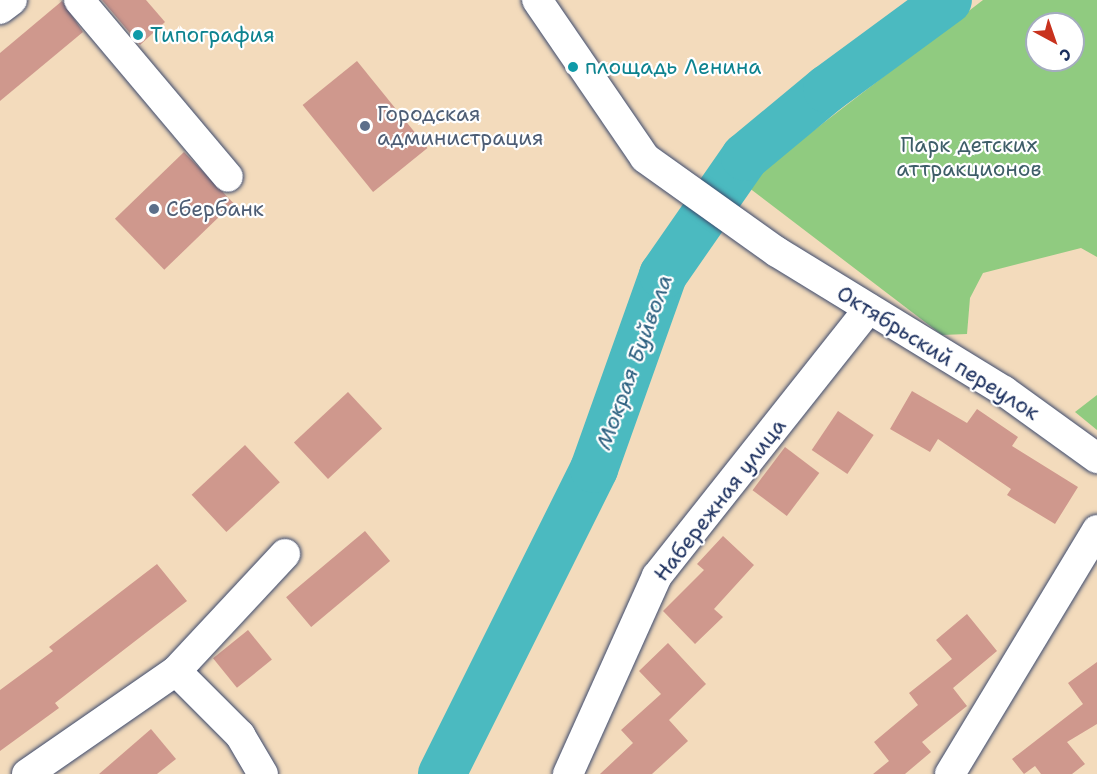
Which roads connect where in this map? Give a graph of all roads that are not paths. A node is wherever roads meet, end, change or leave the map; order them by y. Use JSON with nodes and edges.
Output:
{"nodes":[{"id":1,"x":12,"y":0,"type":"edge"},
{"id":2,"x":79,"y":0,"type":"edge"},
{"id":3,"x":537,"y":0,"type":"edge"},
{"id":4,"x":0,"y":9,"type":"edge"},
{"id":5,"x":228,"y":177,"type":"dead end"},
{"id":6,"x":869,"y":309,"type":"junction"},
{"id":7,"x":1097,"y":458,"type":"edge"},
{"id":8,"x":1097,"y":530,"type":"edge"},
{"id":9,"x":285,"y":554,"type":"dead end"},
{"id":10,"x":176,"y":671,"type":"junction"},
{"id":11,"x":27,"y":774,"type":"edge"},
{"id":12,"x":263,"y":774,"type":"edge"},
{"id":13,"x":568,"y":774,"type":"edge"},
{"id":14,"x":950,"y":774,"type":"edge"}],
"edges":[{"from":1,"to":4,"type":"street"},
{"from":2,"to":5,"type":"street"},
{"from":3,"to":6,"type":"street","name":"Октябрьский переулок"},
{"from":6,"to":7,"type":"street","name":"Октябрьский переулок"},
{"from":6,"to":13,"type":"street","name":"Набережная улица"},
{"from":8,"to":14,"type":"street"},
{"from":9,"to":10,"type":"street"},
{"from":10,"to":11,"type":"street"},
{"from":10,"to":12,"type":"street"}]}
